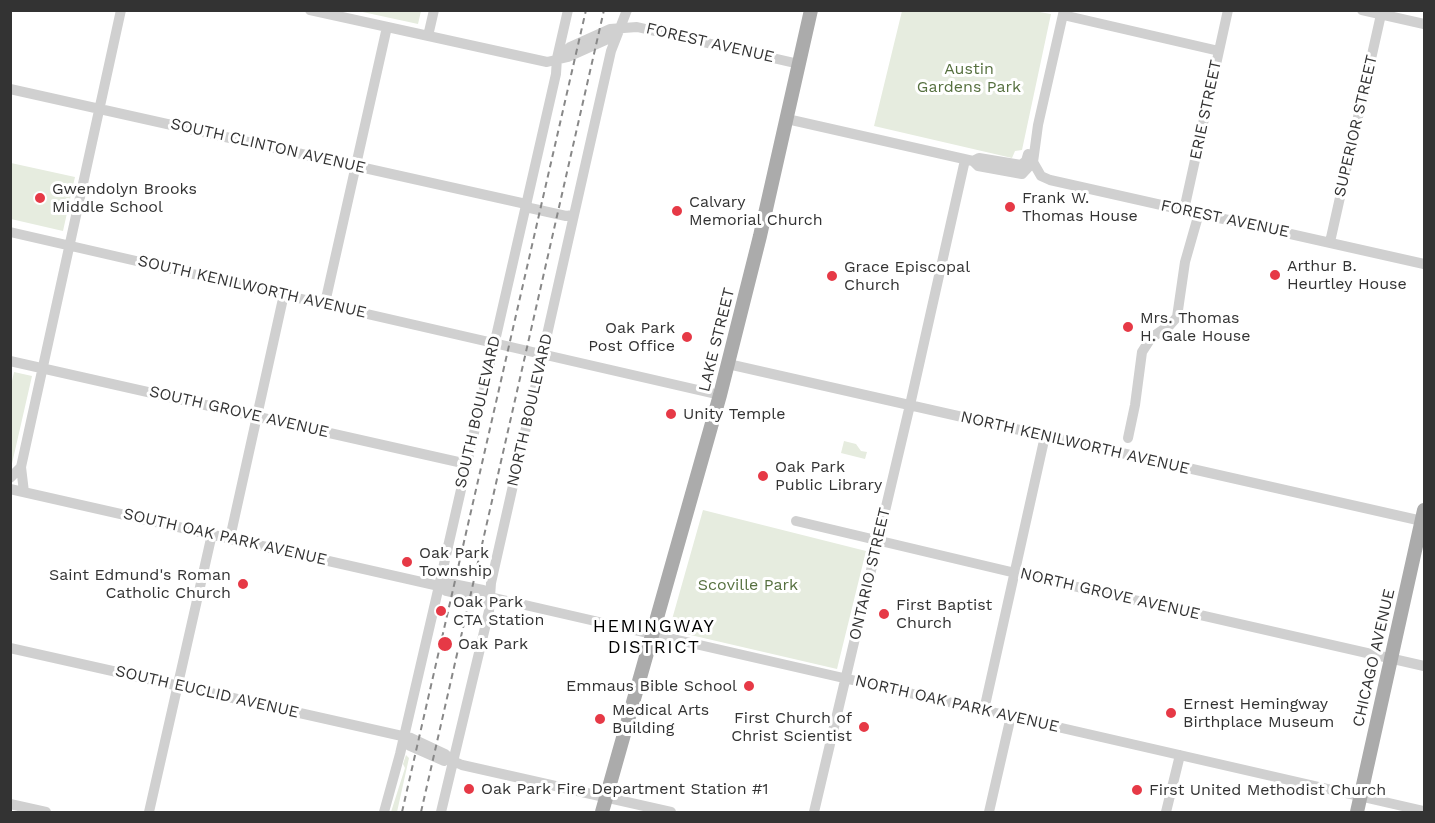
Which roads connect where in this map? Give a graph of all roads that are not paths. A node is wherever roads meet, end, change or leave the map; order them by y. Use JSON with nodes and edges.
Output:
{"nodes":[{"id":1,"x":121,"y":10,"type":"edge"},
{"id":2,"x":310,"y":10,"type":"edge"},
{"id":3,"x":434,"y":10,"type":"edge"},
{"id":4,"x":568,"y":10,"type":"edge"},
{"id":5,"x":627,"y":10,"type":"edge"},
{"id":6,"x":811,"y":10,"type":"edge"},
{"id":7,"x":1228,"y":10,"type":"edge"},
{"id":8,"x":1362,"y":10,"type":"edge"},
{"id":9,"x":1063,"y":13,"type":"edge"},
{"id":10,"x":1382,"y":13,"type":"edge"},
{"id":11,"x":1425,"y":24,"type":"edge"},
{"id":12,"x":387,"y":27,"type":"junction"},
{"id":13,"x":620,"y":29,"type":"junction"},
{"id":14,"x":428,"y":36,"type":"junction"},
{"id":15,"x":1219,"y":51,"type":"junction"},
{"id":16,"x":557,"y":58,"type":"junction"},
{"id":17,"x":800,"y":64,"type":"junction"},
{"id":18,"x":10,"y":89,"type":"edge"},
{"id":19,"x":100,"y":108,"type":"junction"},
{"id":20,"x":787,"y":119,"type":"junction"},
{"id":21,"x":1032,"y":158,"type":"junction"},
{"id":22,"x":969,"y":160,"type":"junction"},
{"id":23,"x":355,"y":166,"type":"junction"},
{"id":24,"x":526,"y":204,"type":"junction"},
{"id":25,"x":1184,"y":210,"type":"junction"},
{"id":26,"x":1199,"y":213,"type":"junction"},
{"id":27,"x":573,"y":215,"type":"junction"},
{"id":28,"x":10,"y":232,"type":"edge"},
{"id":29,"x":1330,"y":242,"type":"junction"},
{"id":30,"x":70,"y":245,"type":"junction"},
{"id":31,"x":1425,"y":264,"type":"edge"},
{"id":32,"x":284,"y":294,"type":"junction"},
{"id":33,"x":324,"y":303,"type":"junction"},
{"id":34,"x":494,"y":342,"type":"junction"},
{"id":35,"x":543,"y":353,"type":"junction"},
{"id":36,"x":10,"y":361,"type":"edge"},
{"id":37,"x":728,"y":364,"type":"junction"},
{"id":38,"x":43,"y":368,"type":"junction"},
{"id":39,"x":720,"y":395,"type":"junction"},
{"id":40,"x":910,"y":405,"type":"junction"},
{"id":41,"x":257,"y":416,"type":"junction"},
{"id":42,"x":1045,"y":436,"type":"junction"},
{"id":43,"x":1128,"y":438,"type":"dead end"},
{"id":44,"x":466,"y":464,"type":"junction"},
{"id":45,"x":21,"y":467,"type":"junction"},
{"id":46,"x":10,"y":478,"type":"edge"},
{"id":47,"x":10,"y":489,"type":"edge"},
{"id":48,"x":24,"y":492,"type":"junction"},
{"id":49,"x":1423,"y":516,"type":"edge"},
{"id":50,"x":796,"y":521,"type":"dead end"},
{"id":51,"x":212,"y":534,"type":"junction"},
{"id":52,"x":230,"y":538,"type":"junction"},
{"id":53,"x":878,"y":541,"type":"junction"},
{"id":54,"x":1014,"y":573,"type":"junction"},
{"id":55,"x":439,"y":586,"type":"junction"},
{"id":56,"x":490,"y":597,"type":"junction"},
{"id":57,"x":652,"y":634,"type":"junction"},
{"id":58,"x":10,"y":648,"type":"edge"},
{"id":59,"x":1391,"y":658,"type":"junction"},
{"id":60,"x":1425,"y":666,"type":"edge"},
{"id":61,"x":845,"y":678,"type":"junction"},
{"id":62,"x":178,"y":685,"type":"junction"},
{"id":63,"x":984,"y":710,"type":"junction"},
{"id":64,"x":1011,"y":716,"type":"junction"},
{"id":65,"x":404,"y":738,"type":"junction"},
{"id":66,"x":1179,"y":755,"type":"junction"},
{"id":67,"x":453,"y":761,"type":"junction"},
{"id":68,"x":1360,"y":796,"type":"junction"},
{"id":69,"x":606,"y":798,"type":"junction"},
{"id":70,"x":10,"y":804,"type":"edge"},
{"id":71,"x":1425,"y":811,"type":"edge"},
{"id":72,"x":46,"y":813,"type":"edge"},
{"id":73,"x":149,"y":813,"type":"edge"},
{"id":74,"x":384,"y":813,"type":"edge"},
{"id":75,"x":441,"y":813,"type":"edge"},
{"id":76,"x":602,"y":813,"type":"edge"},
{"id":77,"x":671,"y":813,"type":"edge"},
{"id":78,"x":814,"y":813,"type":"edge"},
{"id":79,"x":989,"y":813,"type":"edge"},
{"id":80,"x":1166,"y":813,"type":"edge"},
{"id":81,"x":1356,"y":813,"type":"edge"}],
"edges":[{"from":1,"to":19,"type":"street"},
{"from":2,"to":12,"type":"street"},
{"from":3,"to":14,"type":"street"},
{"from":4,"to":16,"type":"street","name":"SOUTH BOULEVARD"},
{"from":5,"to":13,"type":"street","name":"NORTH BOULEVARD"},
{"from":6,"to":17,"type":"main road","name":"LAKE STREET"},
{"from":7,"to":15,"type":"street","name":"ERIE STREET"},
{"from":8,"to":10,"type":"street"},
{"from":9,"to":15,"type":"street"},
{"from":9,"to":21,"type":"street"},
{"from":10,"to":11,"type":"street"},
{"from":10,"to":29,"type":"street","name":"SUPERIOR STREET"},
{"from":12,"to":14,"type":"street"},
{"from":12,"to":23,"type":"street"},
{"from":13,"to":16,"type":"street"},
{"from":13,"to":17,"type":"street","name":"FOREST AVENUE"},
{"from":13,"to":27,"type":"street","name":"NORTH BOULEVARD"},
{"from":14,"to":16,"type":"street"},
{"from":15,"to":25,"type":"street","name":"ERIE STREET"},
{"from":16,"to":24,"type":"street","name":"SOUTH BOULEVARD"},
{"from":17,"to":20,"type":"main road","name":"LAKE STREET"},
{"from":18,"to":19,"type":"street","name":"SOUTH CLINTON AVENUE"},
{"from":19,"to":23,"type":"street","name":"SOUTH CLINTON AVENUE"},
{"from":19,"to":30,"type":"street"},
{"from":20,"to":22,"type":"street"},
{"from":20,"to":37,"type":"main road","name":"LAKE STREET"},
{"from":21,"to":22,"type":"street"},
{"from":21,"to":25,"type":"street","name":"FOREST AVENUE"},
{"from":22,"to":40,"type":"street","name":"ONTARIO STREET"},
{"from":23,"to":24,"type":"street","name":"SOUTH CLINTON AVENUE"},
{"from":23,"to":33,"type":"street"},
{"from":24,"to":27,"type":"street","name":"SOUTH CLINTON AVENUE"},
{"from":24,"to":34,"type":"street","name":"SOUTH BOULEVARD"},
{"from":25,"to":26,"type":"street","name":"FOREST AVENUE"},
{"from":26,"to":29,"type":"street","name":"FOREST AVENUE"},
{"from":26,"to":43,"type":"street"},
{"from":27,"to":35,"type":"street","name":"NORTH BOULEVARD"},
{"from":28,"to":30,"type":"street","name":"SOUTH KENILWORTH AVENUE"},
{"from":29,"to":31,"type":"street","name":"FOREST AVENUE"},
{"from":30,"to":32,"type":"street","name":"SOUTH KENILWORTH AVENUE"},
{"from":30,"to":38,"type":"street"},
{"from":32,"to":33,"type":"street","name":"SOUTH KENILWORTH AVENUE"},
{"from":32,"to":41,"type":"street"},
{"from":33,"to":34,"type":"street","name":"SOUTH KENILWORTH AVENUE"},
{"from":34,"to":35,"type":"street"},
{"from":34,"to":44,"type":"street","name":"SOUTH BOULEVARD"},
{"from":35,"to":39,"type":"street"},
{"from":35,"to":56,"type":"street","name":"NORTH BOULEVARD"},
{"from":36,"to":38,"type":"street","name":"SOUTH GROVE AVENUE"},
{"from":37,"to":39,"type":"main road","name":"LAKE STREET"},
{"from":37,"to":40,"type":"street","name":"NORTH KENILWORTH AVENUE"},
{"from":38,"to":41,"type":"street","name":"SOUTH GROVE AVENUE"},
{"from":38,"to":45,"type":"street"},
{"from":39,"to":57,"type":"main road","name":"LAKE STREET"},
{"from":40,"to":42,"type":"street","name":"NORTH KENILWORTH AVENUE"},
{"from":40,"to":53,"type":"street","name":"ONTARIO STREET"},
{"from":41,"to":44,"type":"street","name":"SOUTH GROVE AVENUE"},
{"from":41,"to":52,"type":"street"},
{"from":42,"to":49,"type":"street","name":"NORTH KENILWORTH AVENUE"},
{"from":42,"to":54,"type":"street"},
{"from":44,"to":55,"type":"street","name":"SOUTH BOULEVARD"},
{"from":45,"to":46,"type":"street"},
{"from":45,"to":48,"type":"street"},
{"from":47,"to":48,"type":"street","name":"SOUTH OAK PARK AVENUE"},
{"from":48,"to":51,"type":"street","name":"SOUTH OAK PARK AVENUE"},
{"from":49,"to":59,"type":"main road","name":"CHICAGO AVENUE"},
{"from":50,"to":53,"type":"street","name":"NORTH GROVE AVENUE"},
{"from":51,"to":52,"type":"street","name":"SOUTH OAK PARK AVENUE"},
{"from":51,"to":62,"type":"street"},
{"from":52,"to":55,"type":"street","name":"SOUTH OAK PARK AVENUE"},
{"from":53,"to":54,"type":"street","name":"NORTH GROVE AVENUE"},
{"from":53,"to":61,"type":"street","name":"ONTARIO STREET"},
{"from":54,"to":59,"type":"street","name":"NORTH GROVE AVENUE"},
{"from":54,"to":63,"type":"street"},
{"from":55,"to":56,"type":"street","name":"NORTH OAK PARK AVENUE"},
{"from":55,"to":65,"type":"street","name":"SOUTH BOULEVARD"},
{"from":56,"to":57,"type":"street","name":"NORTH OAK PARK AVENUE"},
{"from":56,"to":67,"type":"street","name":"NORTH BOULEVARD"},
{"from":57,"to":61,"type":"street","name":"NORTH OAK PARK AVENUE"},
{"from":57,"to":69,"type":"main road","name":"LAKE STREET"},
{"from":58,"to":62,"type":"street","name":"SOUTH EUCLID AVENUE"},
{"from":59,"to":60,"type":"street","name":"NORTH GROVE AVENUE"},
{"from":59,"to":68,"type":"main road","name":"CHICAGO AVENUE"},
{"from":61,"to":63,"type":"street","name":"NORTH OAK PARK AVENUE"},
{"from":61,"to":78,"type":"street","name":"ONTARIO STREET"},
{"from":62,"to":65,"type":"street","name":"SOUTH EUCLID AVENUE"},
{"from":62,"to":73,"type":"street"},
{"from":63,"to":64,"type":"street","name":"NORTH OAK PARK AVENUE"},
{"from":64,"to":66,"type":"street","name":"NORTH OAK PARK AVENUE"},
{"from":64,"to":79,"type":"street"},
{"from":65,"to":67,"type":"street"},
{"from":65,"to":74,"type":"street","name":"SOUTH BOULEVARD"},
{"from":66,"to":68,"type":"street","name":"NORTH OAK PARK AVENUE"},
{"from":66,"to":80,"type":"street"},
{"from":67,"to":69,"type":"street"},
{"from":67,"to":75,"type":"street","name":"NORTH BOULEVARD"},
{"from":68,"to":71,"type":"street","name":"NORTH OAK PARK AVENUE"},
{"from":68,"to":81,"type":"main road","name":"CHICAGO AVENUE"},
{"from":69,"to":76,"type":"main road","name":"LAKE STREET"},
{"from":69,"to":77,"type":"street"},
{"from":70,"to":72,"type":"street"}]}
